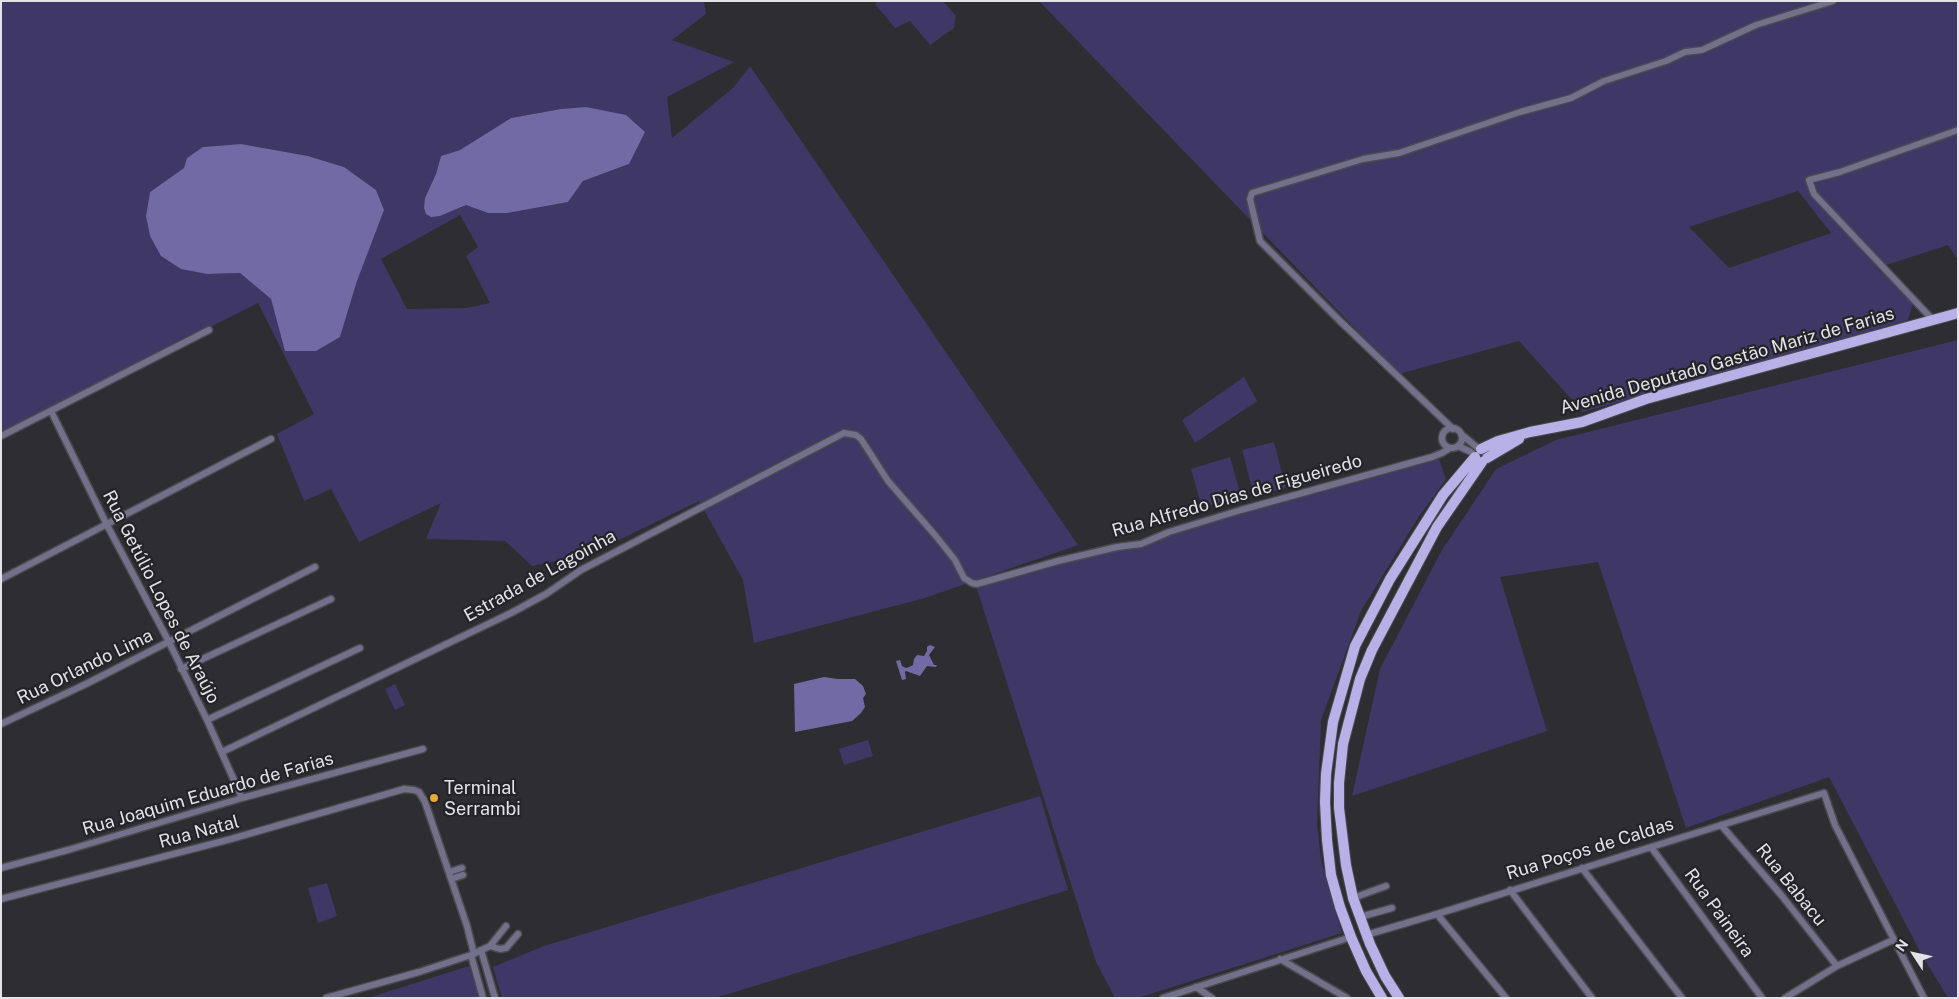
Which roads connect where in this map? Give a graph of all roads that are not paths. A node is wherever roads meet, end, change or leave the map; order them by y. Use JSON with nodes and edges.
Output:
{"nodes":[{"id":1,"x":1833,"y":1,"type":"edge"},
{"id":2,"x":1958,"y":130,"type":"edge"},
{"id":3,"x":1958,"y":313,"type":"edge"},
{"id":4,"x":1933,"y":320,"type":"junction"},
{"id":5,"x":209,"y":330,"type":"dead end"},
{"id":6,"x":51,"y":411,"type":"junction"},
{"id":7,"x":1456,"y":430,"type":"junction"},
{"id":8,"x":1,"y":436,"type":"edge"},
{"id":9,"x":271,"y":439,"type":"dead end"},
{"id":10,"x":1458,"y":446,"type":"junction"},
{"id":11,"x":866,"y":447,"type":"joint"},
{"id":12,"x":1450,"y":448,"type":"junction"},
{"id":13,"x":1480,"y":455,"type":"junction"},
{"id":14,"x":107,"y":525,"type":"junction"},
{"id":15,"x":315,"y":567,"type":"dead end"},
{"id":16,"x":1,"y":579,"type":"edge"},
{"id":17,"x":331,"y":599,"type":"dead end"},
{"id":18,"x":168,"y":642,"type":"junction"},
{"id":19,"x":360,"y":648,"type":"dead end"},
{"id":20,"x":181,"y":669,"type":"junction"},
{"id":21,"x":207,"y":720,"type":"junction"},
{"id":22,"x":1,"y":724,"type":"edge"},
{"id":23,"x":423,"y":749,"type":"dead end"},
{"id":24,"x":222,"y":752,"type":"junction"},
{"id":25,"x":242,"y":798,"type":"junction"},
{"id":26,"x":1721,"y":825,"type":"junction"},
{"id":27,"x":1651,"y":846,"type":"junction"},
{"id":28,"x":1344,"y":853,"type":"junction"},
{"id":29,"x":1329,"y":855,"type":"junction"},
{"id":30,"x":1346,"y":866,"type":"junction"},
{"id":31,"x":1,"y":868,"type":"edge"},
{"id":32,"x":1331,"y":868,"type":"junction"},
{"id":33,"x":1582,"y":868,"type":"junction"},
{"id":34,"x":462,"y":872,"type":"dead end"},
{"id":35,"x":450,"y":876,"type":"junction"},
{"id":36,"x":1386,"y":886,"type":"dead end"},
{"id":37,"x":1510,"y":890,"type":"junction"},
{"id":38,"x":1353,"y":898,"type":"junction"},
{"id":39,"x":1,"y":899,"type":"edge"},
{"id":40,"x":1392,"y":908,"type":"dead end"},
{"id":41,"x":1437,"y":914,"type":"junction"},
{"id":42,"x":1360,"y":918,"type":"junction"},
{"id":43,"x":506,"y":926,"type":"dead end"},
{"id":44,"x":518,"y":934,"type":"dead end"},
{"id":45,"x":1366,"y":935,"type":"junction"},
{"id":46,"x":1351,"y":937,"type":"junction"},
{"id":47,"x":1893,"y":940,"type":"junction"},
{"id":48,"x":490,"y":946,"type":"junction"},
{"id":49,"x":481,"y":950,"type":"junction"},
{"id":50,"x":472,"y":955,"type":"junction"},
{"id":51,"x":1280,"y":960,"type":"junction"},
{"id":52,"x":1837,"y":966,"type":"junction"},
{"id":53,"x":1196,"y":987,"type":"junction"},
{"id":54,"x":326,"y":998,"type":"edge"},
{"id":55,"x":483,"y":998,"type":"edge"},
{"id":56,"x":495,"y":998,"type":"edge"},
{"id":57,"x":1163,"y":998,"type":"edge"},
{"id":58,"x":1212,"y":998,"type":"edge"},
{"id":59,"x":1348,"y":998,"type":"edge"},
{"id":60,"x":1382,"y":998,"type":"edge"},
{"id":61,"x":1399,"y":998,"type":"edge"},
{"id":62,"x":1506,"y":998,"type":"edge"},
{"id":63,"x":1592,"y":998,"type":"edge"},
{"id":64,"x":1682,"y":998,"type":"edge"},
{"id":65,"x":1762,"y":998,"type":"edge"},
{"id":66,"x":1785,"y":998,"type":"edge"},
{"id":67,"x":1924,"y":998,"type":"edge"}],
"edges":[{"from":1,"to":7,"type":"street"},
{"from":2,"to":4,"type":"street"},
{"from":3,"to":4,"type":"main road"},
{"from":4,"to":13,"type":"main road","name":"Avenida Deputado Gastão Mariz de Farias"},
{"from":5,"to":6,"type":"street"},
{"from":6,"to":8,"type":"street"},
{"from":6,"to":14,"type":"street","name":"Rua Getúlio Lopes de Araújo"},
{"from":7,"to":10,"type":"street"},
{"from":7,"to":12,"type":"street"},
{"from":7,"to":13,"type":"street"},
{"from":9,"to":14,"type":"street"},
{"from":10,"to":12,"type":"street"},
{"from":10,"to":13,"type":"street"},
{"from":11,"to":12,"type":"street","name":"Rua Alfredo Dias de Figueiredo"},
{"from":11,"to":24,"type":"street","name":"Estrada de Lagoinha"},
{"from":13,"to":28,"type":"main road"},
{"from":13,"to":29,"type":"main road"},
{"from":14,"to":16,"type":"street"},
{"from":14,"to":18,"type":"street","name":"Rua Getúlio Lopes de Araújo"},
{"from":15,"to":18,"type":"street","name":"Rua Orlando Lima"},
{"from":17,"to":20,"type":"street"},
{"from":18,"to":20,"type":"street","name":"Rua Getúlio Lopes de Araújo"},
{"from":18,"to":22,"type":"street","name":"Rua Orlando Lima"},
{"from":19,"to":21,"type":"street"},
{"from":20,"to":21,"type":"street","name":"Rua Getúlio Lopes de Araújo"},
{"from":21,"to":24,"type":"street","name":"Rua Getúlio Lopes de Araújo"},
{"from":23,"to":25,"type":"street","name":"Rua Joaquim Eduardo de Farias"},
{"from":24,"to":25,"type":"street","name":"Rua Getúlio Lopes de Araújo"},
{"from":25,"to":31,"type":"street","name":"Rua Joaquim Eduardo de Farias"},
{"from":26,"to":27,"type":"street","name":"Rua Poços de Caldas"},
{"from":26,"to":47,"type":"street","name":"Rua Poços de Caldas"},
{"from":26,"to":52,"type":"street","name":"Rua Babacu"},
{"from":27,"to":33,"type":"street","name":"Rua Poços de Caldas"},
{"from":27,"to":65,"type":"street","name":"Rua Paineira"},
{"from":28,"to":29,"type":"main road"},
{"from":28,"to":30,"type":"main road"},
{"from":29,"to":32,"type":"main road"},
{"from":30,"to":32,"type":"main road"},
{"from":30,"to":38,"type":"main road"},
{"from":32,"to":46,"type":"main road"},
{"from":33,"to":37,"type":"street","name":"Rua Poços de Caldas"},
{"from":33,"to":64,"type":"street"},
{"from":34,"to":35,"type":"street"},
{"from":35,"to":39,"type":"street","name":"Rua Natal"},
{"from":35,"to":50,"type":"street"},
{"from":36,"to":38,"type":"street"},
{"from":37,"to":41,"type":"street","name":"Rua Poços de Caldas"},
{"from":37,"to":63,"type":"street"},
{"from":38,"to":42,"type":"main road"},
{"from":40,"to":42,"type":"street"},
{"from":41,"to":45,"type":"street","name":"Rua Poços de Caldas"},
{"from":41,"to":62,"type":"street"},
{"from":42,"to":45,"type":"main road"},
{"from":43,"to":48,"type":"street"},
{"from":44,"to":48,"type":"street"},
{"from":45,"to":61,"type":"main road"},
{"from":46,"to":51,"type":"street"},
{"from":46,"to":60,"type":"main road"},
{"from":47,"to":52,"type":"street"},
{"from":47,"to":67,"type":"street"},
{"from":48,"to":49,"type":"street"},
{"from":49,"to":50,"type":"street"},
{"from":49,"to":56,"type":"street"},
{"from":50,"to":54,"type":"street"},
{"from":50,"to":55,"type":"street"},
{"from":51,"to":53,"type":"street"},
{"from":51,"to":59,"type":"street"},
{"from":52,"to":66,"type":"street"},
{"from":53,"to":57,"type":"street"},
{"from":53,"to":58,"type":"street"}]}
